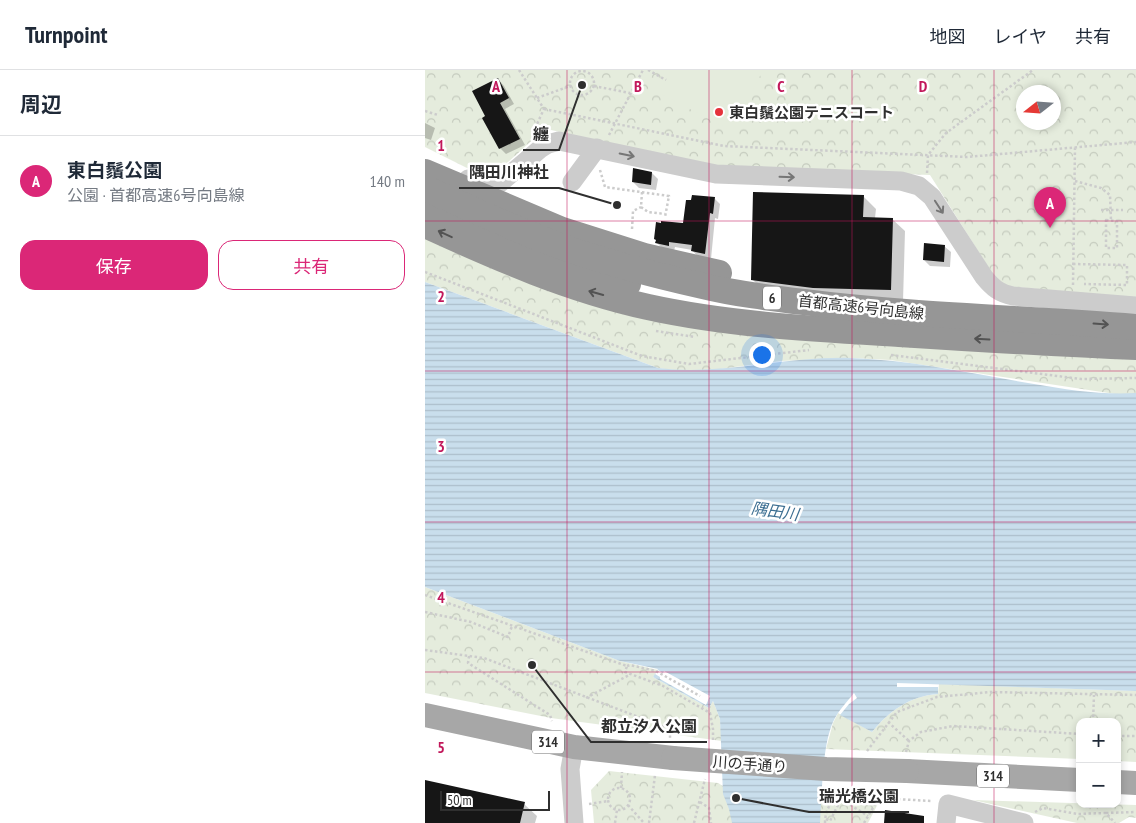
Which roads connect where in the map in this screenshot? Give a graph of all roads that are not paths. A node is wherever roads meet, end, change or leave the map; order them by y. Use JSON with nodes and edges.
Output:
{"nodes":[{"id":1,"x":599,"y":149,"type":"junction"},
{"id":2,"x":425,"y":160,"type":"edge"},
{"id":3,"x":425,"y":172,"type":"edge"},
{"id":4,"x":571,"y":182,"type":"dead end"},
{"id":5,"x":425,"y":188,"type":"edge"},
{"id":6,"x":425,"y":206,"type":"edge"},
{"id":7,"x":425,"y":225,"type":"edge"},
{"id":8,"x":1013,"y":296,"type":"junction"},
{"id":9,"x":1066,"y":301,"type":"junction"},
{"id":10,"x":1136,"y":306,"type":"edge"},
{"id":11,"x":1136,"y":327,"type":"edge"},
{"id":12,"x":921,"y":336,"type":"junction"},
{"id":13,"x":1136,"y":347,"type":"edge"},
{"id":14,"x":425,"y":714,"type":"edge"},
{"id":15,"x":574,"y":747,"type":"junction"},
{"id":16,"x":1076,"y":780,"type":"edge"},
{"id":17,"x":1121,"y":782,"type":"edge"},
{"id":18,"x":1136,"y":783,"type":"edge"},
{"id":19,"x":947,"y":814,"type":"edge"},
{"id":20,"x":1029,"y":819,"type":"edge"},
{"id":21,"x":574,"y":823,"type":"edge"}],
"edges":[{"from":1,"to":2,"type":"street"},
{"from":1,"to":4,"type":"street"},
{"from":1,"to":8,"type":"street","one_way":true},
{"from":3,"to":9,"type":"highway","bridge":true},
{"from":5,"to":9,"type":"highway","name":"首都高速6号向島線","number":"6","bridge":true},
{"from":6,"to":12,"type":"highway"},
{"from":12,"to":7,"type":"highway","name":"首都高速6号向島線","number":"6","one_way":true},
{"from":8,"to":9,"type":"street"},
{"from":8,"to":9,"type":"street"},
{"from":9,"to":10,"type":"street"},
{"from":9,"to":11,"type":"highway","name":"首都高速6号向島線","number":"6","one_way":true,"bridge":true},
{"from":13,"to":12,"type":"highway","name":"首都高速6号向島線","number":"6","one_way":true},
{"from":14,"to":15,"type":"main road","name":"川の手通り","number":"314"},
{"from":15,"to":16,"type":"main road","name":"川の手通り","number":"314","bridge":true},
{"from":15,"to":21,"type":"street"},
{"from":17,"to":18,"type":"main road"},
{"from":19,"to":20,"type":"street"}]}
